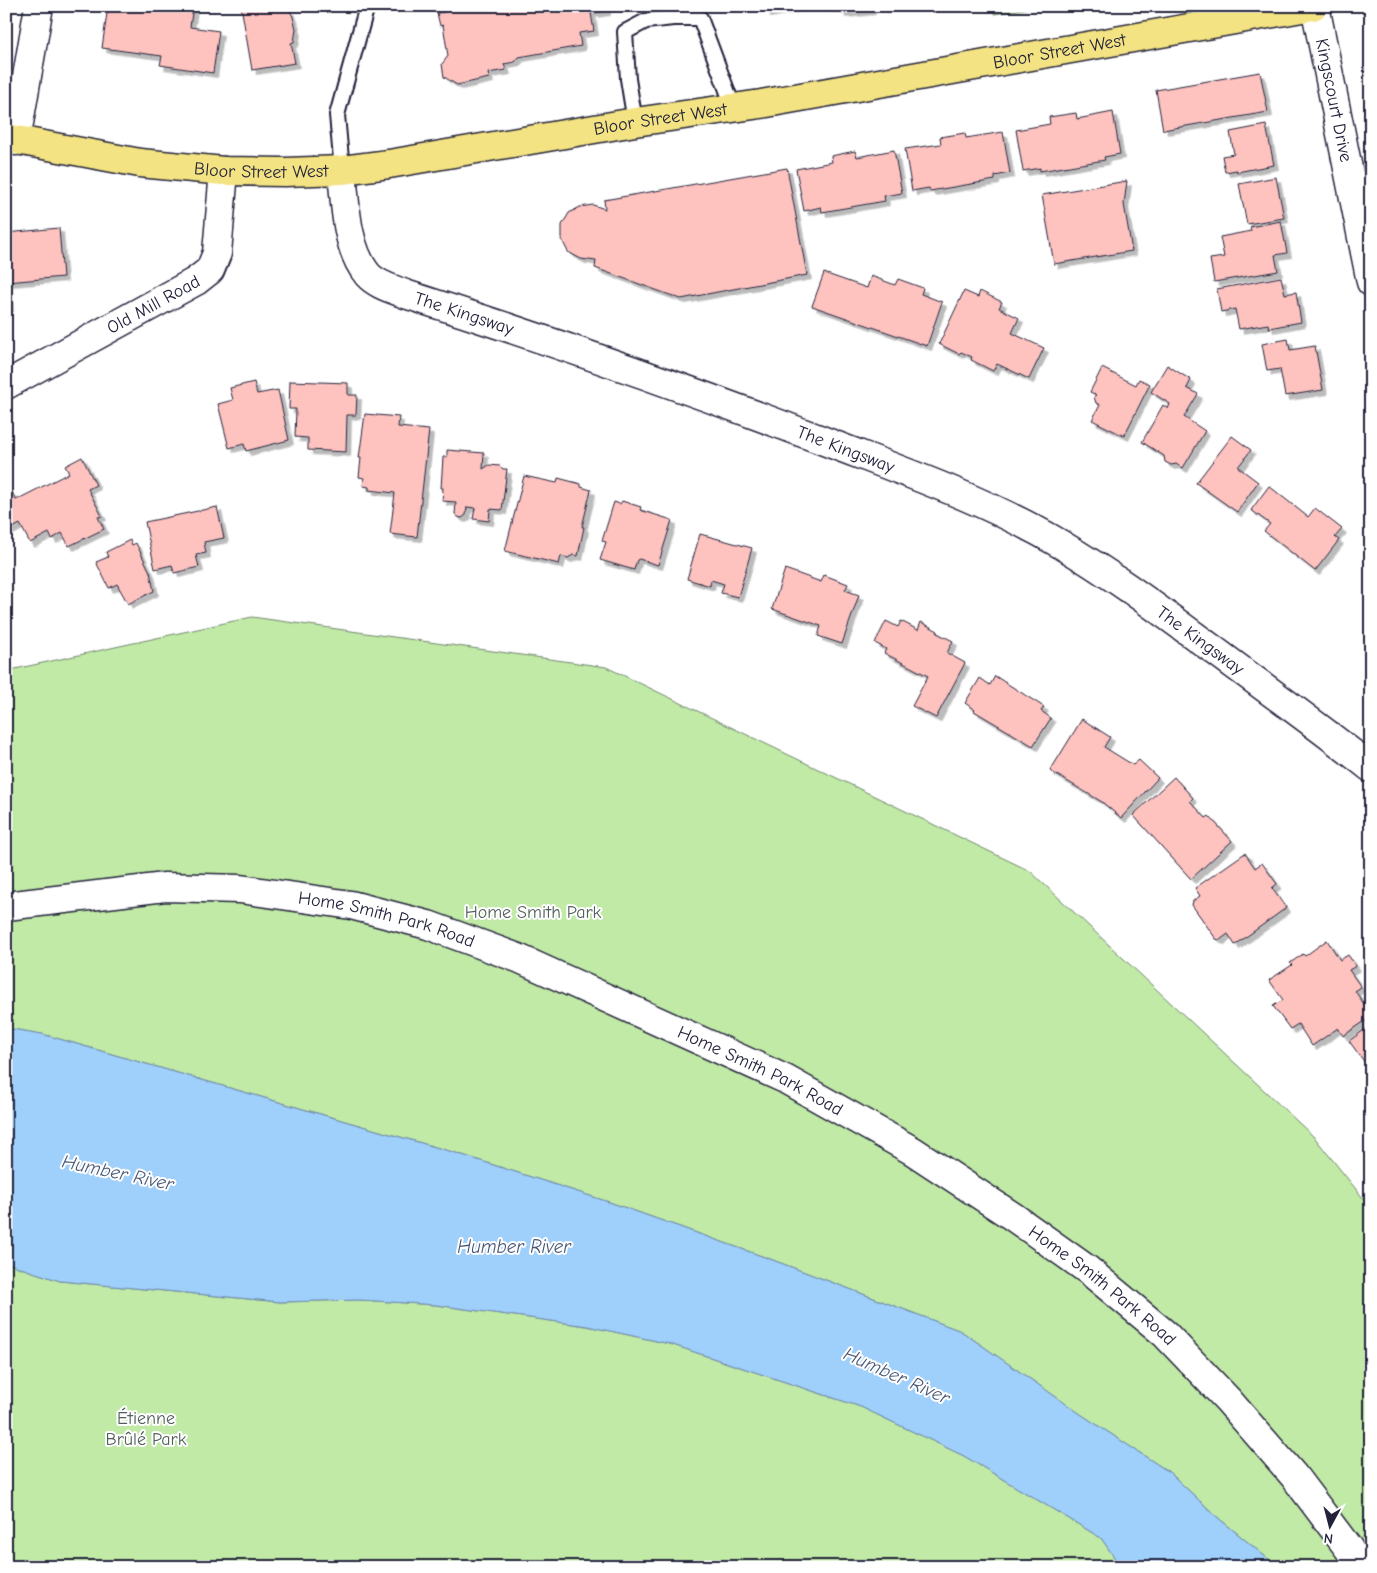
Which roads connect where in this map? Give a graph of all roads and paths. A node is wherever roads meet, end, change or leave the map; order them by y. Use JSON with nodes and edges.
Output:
{"nodes":[{"id":1,"x":39,"y":6,"type":"edge"},
{"id":2,"x":367,"y":6,"type":"edge"},
{"id":3,"x":1314,"y":6,"type":"edge"},
{"id":4,"x":734,"y":109,"type":"junction"},
{"id":5,"x":635,"y":122,"type":"junction"},
{"id":6,"x":11,"y":140,"type":"edge"},
{"id":7,"x":342,"y":170,"type":"junction"},
{"id":8,"x":224,"y":171,"type":"junction"},
{"id":9,"x":1371,"y":282,"type":"edge"},
{"id":10,"x":6,"y":385,"type":"edge"},
{"id":11,"x":1371,"y":768,"type":"edge"},
{"id":12,"x":6,"y":906,"type":"edge"},
{"id":13,"x":1360,"y":1567,"type":"edge"}],
"edges":[{"from":1,"to":6,"type":"street"},
{"from":2,"to":7,"type":"lane"},
{"from":3,"to":4,"type":"main road","name":"Bloor Street West"},
{"from":3,"to":9,"type":"street","name":"Kingscourt Drive"},
{"from":4,"to":5,"type":"main road","name":"Bloor Street West"},
{"from":4,"to":5,"type":"lane"},
{"from":5,"to":7,"type":"main road","name":"Bloor Street West"},
{"from":6,"to":8,"type":"main road","name":"Bloor Street West"},
{"from":7,"to":8,"type":"main road","name":"Bloor Street West"},
{"from":7,"to":11,"type":"street","name":"The Kingsway"},
{"from":8,"to":10,"type":"street","name":"Old Mill Road"},
{"from":12,"to":13,"type":"street","name":"Home Smith Park Road"}]}
